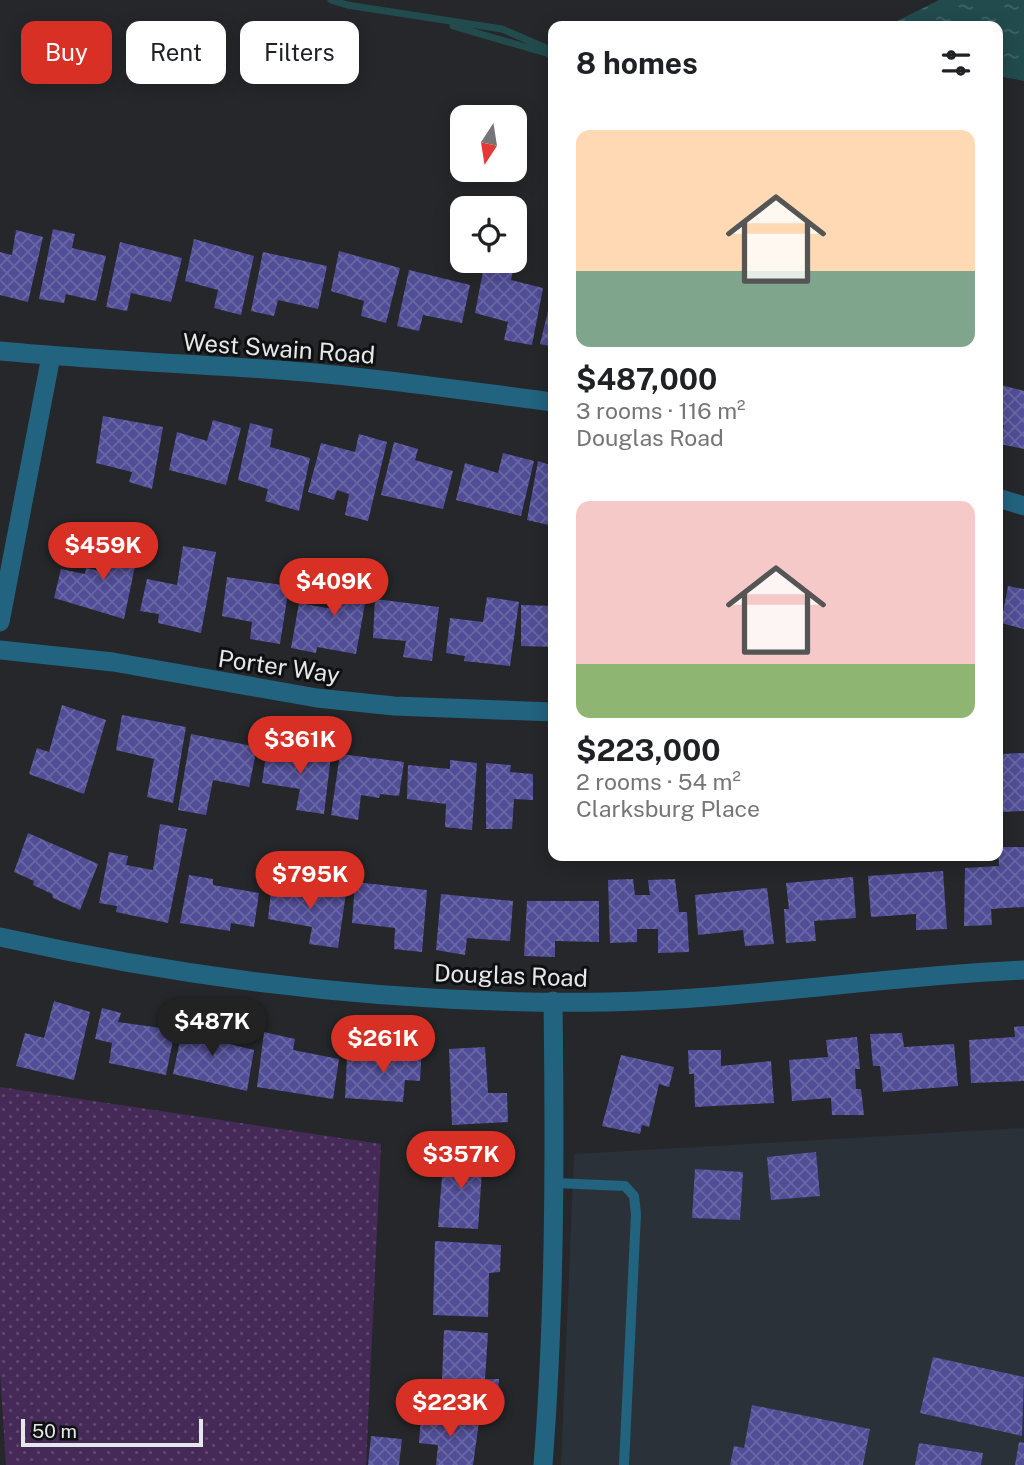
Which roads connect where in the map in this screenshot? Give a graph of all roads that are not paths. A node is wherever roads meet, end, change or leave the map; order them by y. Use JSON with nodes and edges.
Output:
{"nodes":[{"id":1,"x":0,"y":351,"type":"edge"},
{"id":2,"x":51,"y":356,"type":"junction"},
{"id":3,"x":548,"y":401,"type":"edge"},
{"id":4,"x":1003,"y":500,"type":"edge"},
{"id":5,"x":1024,"y":506,"type":"edge"},
{"id":6,"x":0,"y":622,"type":"edge"},
{"id":7,"x":0,"y":650,"type":"edge"},
{"id":8,"x":548,"y":712,"type":"edge"},
{"id":9,"x":0,"y":937,"type":"edge"},
{"id":10,"x":1024,"y":970,"type":"edge"},
{"id":11,"x":553,"y":1001,"type":"junction"},
{"id":12,"x":555,"y":1183,"type":"junction"},
{"id":13,"x":544,"y":1465,"type":"edge"},
{"id":14,"x":624,"y":1465,"type":"edge"}],
"edges":[{"from":1,"to":2,"type":"street","name":"West Swain Road"},
{"from":2,"to":3,"type":"street","name":"West Swain Road"},
{"from":2,"to":6,"type":"street"},
{"from":4,"to":5,"type":"street"},
{"from":7,"to":8,"type":"street","name":"Porter Way"},
{"from":9,"to":11,"type":"street","name":"Douglas Road"},
{"from":10,"to":11,"type":"street","name":"Douglas Road"},
{"from":11,"to":12,"type":"street"},
{"from":12,"to":13,"type":"street"},
{"from":12,"to":14,"type":"lane"}]}
